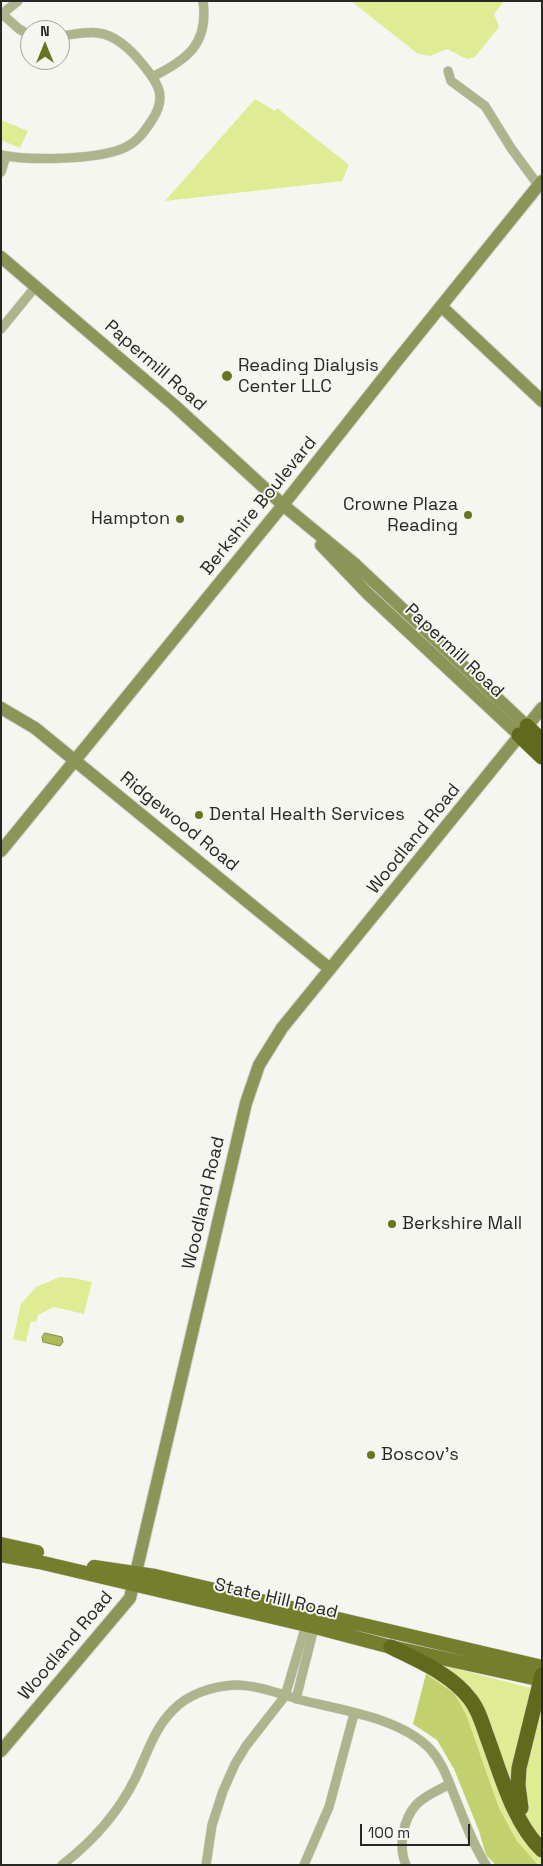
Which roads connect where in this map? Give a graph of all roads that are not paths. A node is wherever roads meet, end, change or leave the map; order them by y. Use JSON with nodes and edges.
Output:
{"nodes":[{"id":1,"x":18,"y":1,"type":"edge"},
{"id":2,"x":203,"y":1,"type":"edge"},
{"id":3,"x":2,"y":13,"type":"edge"},
{"id":4,"x":20,"y":30,"type":"edge"},
{"id":5,"x":70,"y":35,"type":"edge"},
{"id":6,"x":448,"y":71,"type":"dead end"},
{"id":7,"x":152,"y":77,"type":"junction"},
{"id":8,"x":4,"y":155,"type":"edge"},
{"id":9,"x":1,"y":172,"type":"edge"},
{"id":10,"x":540,"y":183,"type":"edge"},
{"id":11,"x":1,"y":257,"type":"edge"},
{"id":12,"x":36,"y":286,"type":"junction"},
{"id":13,"x":441,"y":306,"type":"junction"},
{"id":14,"x":1,"y":329,"type":"edge"},
{"id":15,"x":542,"y":400,"type":"edge"},
{"id":16,"x":283,"y":505,"type":"junction"},
{"id":17,"x":1,"y":708,"type":"edge"},
{"id":18,"x":542,"y":708,"type":"edge"},
{"id":19,"x":523,"y":731,"type":"junction"},
{"id":20,"x":542,"y":741,"type":"edge"},
{"id":21,"x":542,"y":757,"type":"edge"},
{"id":22,"x":75,"y":760,"type":"junction"},
{"id":23,"x":1,"y":852,"type":"edge"},
{"id":24,"x":330,"y":969,"type":"junction"},
{"id":25,"x":1,"y":1544,"type":"edge"},
{"id":26,"x":1,"y":1555,"type":"edge"},
{"id":27,"x":135,"y":1579,"type":"junction"},
{"id":28,"x":312,"y":1620,"type":"junction"},
{"id":29,"x":391,"y":1647,"type":"junction"},
{"id":30,"x":539,"y":1674,"type":"edge"},
{"id":31,"x":290,"y":1697,"type":"junction"},
{"id":32,"x":354,"y":1714,"type":"junction"},
{"id":33,"x":542,"y":1727,"type":"edge"},
{"id":34,"x":1,"y":1751,"type":"edge"},
{"id":35,"x":522,"y":1758,"type":"junction"},
{"id":36,"x":450,"y":1784,"type":"junction"},
{"id":37,"x":512,"y":1802,"type":"junction"},
{"id":38,"x":542,"y":1838,"type":"edge"},
{"id":39,"x":542,"y":1850,"type":"edge"},
{"id":40,"x":62,"y":1865,"type":"edge"},
{"id":41,"x":206,"y":1865,"type":"edge"},
{"id":42,"x":304,"y":1865,"type":"edge"},
{"id":43,"x":406,"y":1865,"type":"edge"},
{"id":44,"x":486,"y":1865,"type":"edge"}],
"edges":[{"from":1,"to":3,"type":"street"},
{"from":2,"to":7,"type":"street"},
{"from":3,"to":4,"type":"street"},
{"from":5,"to":7,"type":"street"},
{"from":6,"to":10,"type":"street"},
{"from":7,"to":8,"type":"street"},
{"from":8,"to":9,"type":"street"},
{"from":10,"to":13,"type":"main road","name":"Berkshire Boulevard"},
{"from":11,"to":12,"type":"main road","name":"Papermill Road"},
{"from":12,"to":14,"type":"street"},
{"from":12,"to":16,"type":"main road","name":"Papermill Road"},
{"from":13,"to":15,"type":"main road"},
{"from":13,"to":16,"type":"main road","name":"Berkshire Boulevard"},
{"from":16,"to":19,"type":"main road","name":"Papermill Road"},
{"from":16,"to":22,"type":"main road","name":"Berkshire Boulevard"},
{"from":17,"to":22,"type":"main road","name":"Ridgewood Road"},
{"from":18,"to":19,"type":"main road","name":"Woodland Road"},
{"from":19,"to":20,"type":"highway"},
{"from":19,"to":21,"type":"highway"},
{"from":19,"to":24,"type":"main road","name":"Woodland Road"},
{"from":22,"to":23,"type":"main road","name":"Berkshire Boulevard"},
{"from":22,"to":24,"type":"main road","name":"Ridgewood Road"},
{"from":24,"to":27,"type":"main road","name":"Woodland Road"},
{"from":25,"to":27,"type":"main road","name":"State Hill Road"},
{"from":26,"to":27,"type":"main road","name":"State Hill Road"},
{"from":27,"to":28,"type":"main road","name":"State Hill Road"},
{"from":27,"to":34,"type":"main road","name":"Woodland Road"},
{"from":28,"to":29,"type":"main road","name":"State Hill Road"},
{"from":28,"to":30,"type":"main road","name":"State Hill Road"},
{"from":28,"to":31,"type":"street"},
{"from":29,"to":30,"type":"main road","name":"State Hill Road"},
{"from":29,"to":37,"type":"highway"},
{"from":30,"to":35,"type":"highway"},
{"from":30,"to":37,"type":"highway"},
{"from":31,"to":32,"type":"street"},
{"from":31,"to":40,"type":"street"},
{"from":31,"to":41,"type":"street"},
{"from":32,"to":36,"type":"street"},
{"from":32,"to":42,"type":"street"},
{"from":33,"to":35,"type":"highway"},
{"from":35,"to":38,"type":"highway"},
{"from":36,"to":43,"type":"street"},
{"from":36,"to":44,"type":"street"},
{"from":37,"to":39,"type":"highway"}]}
